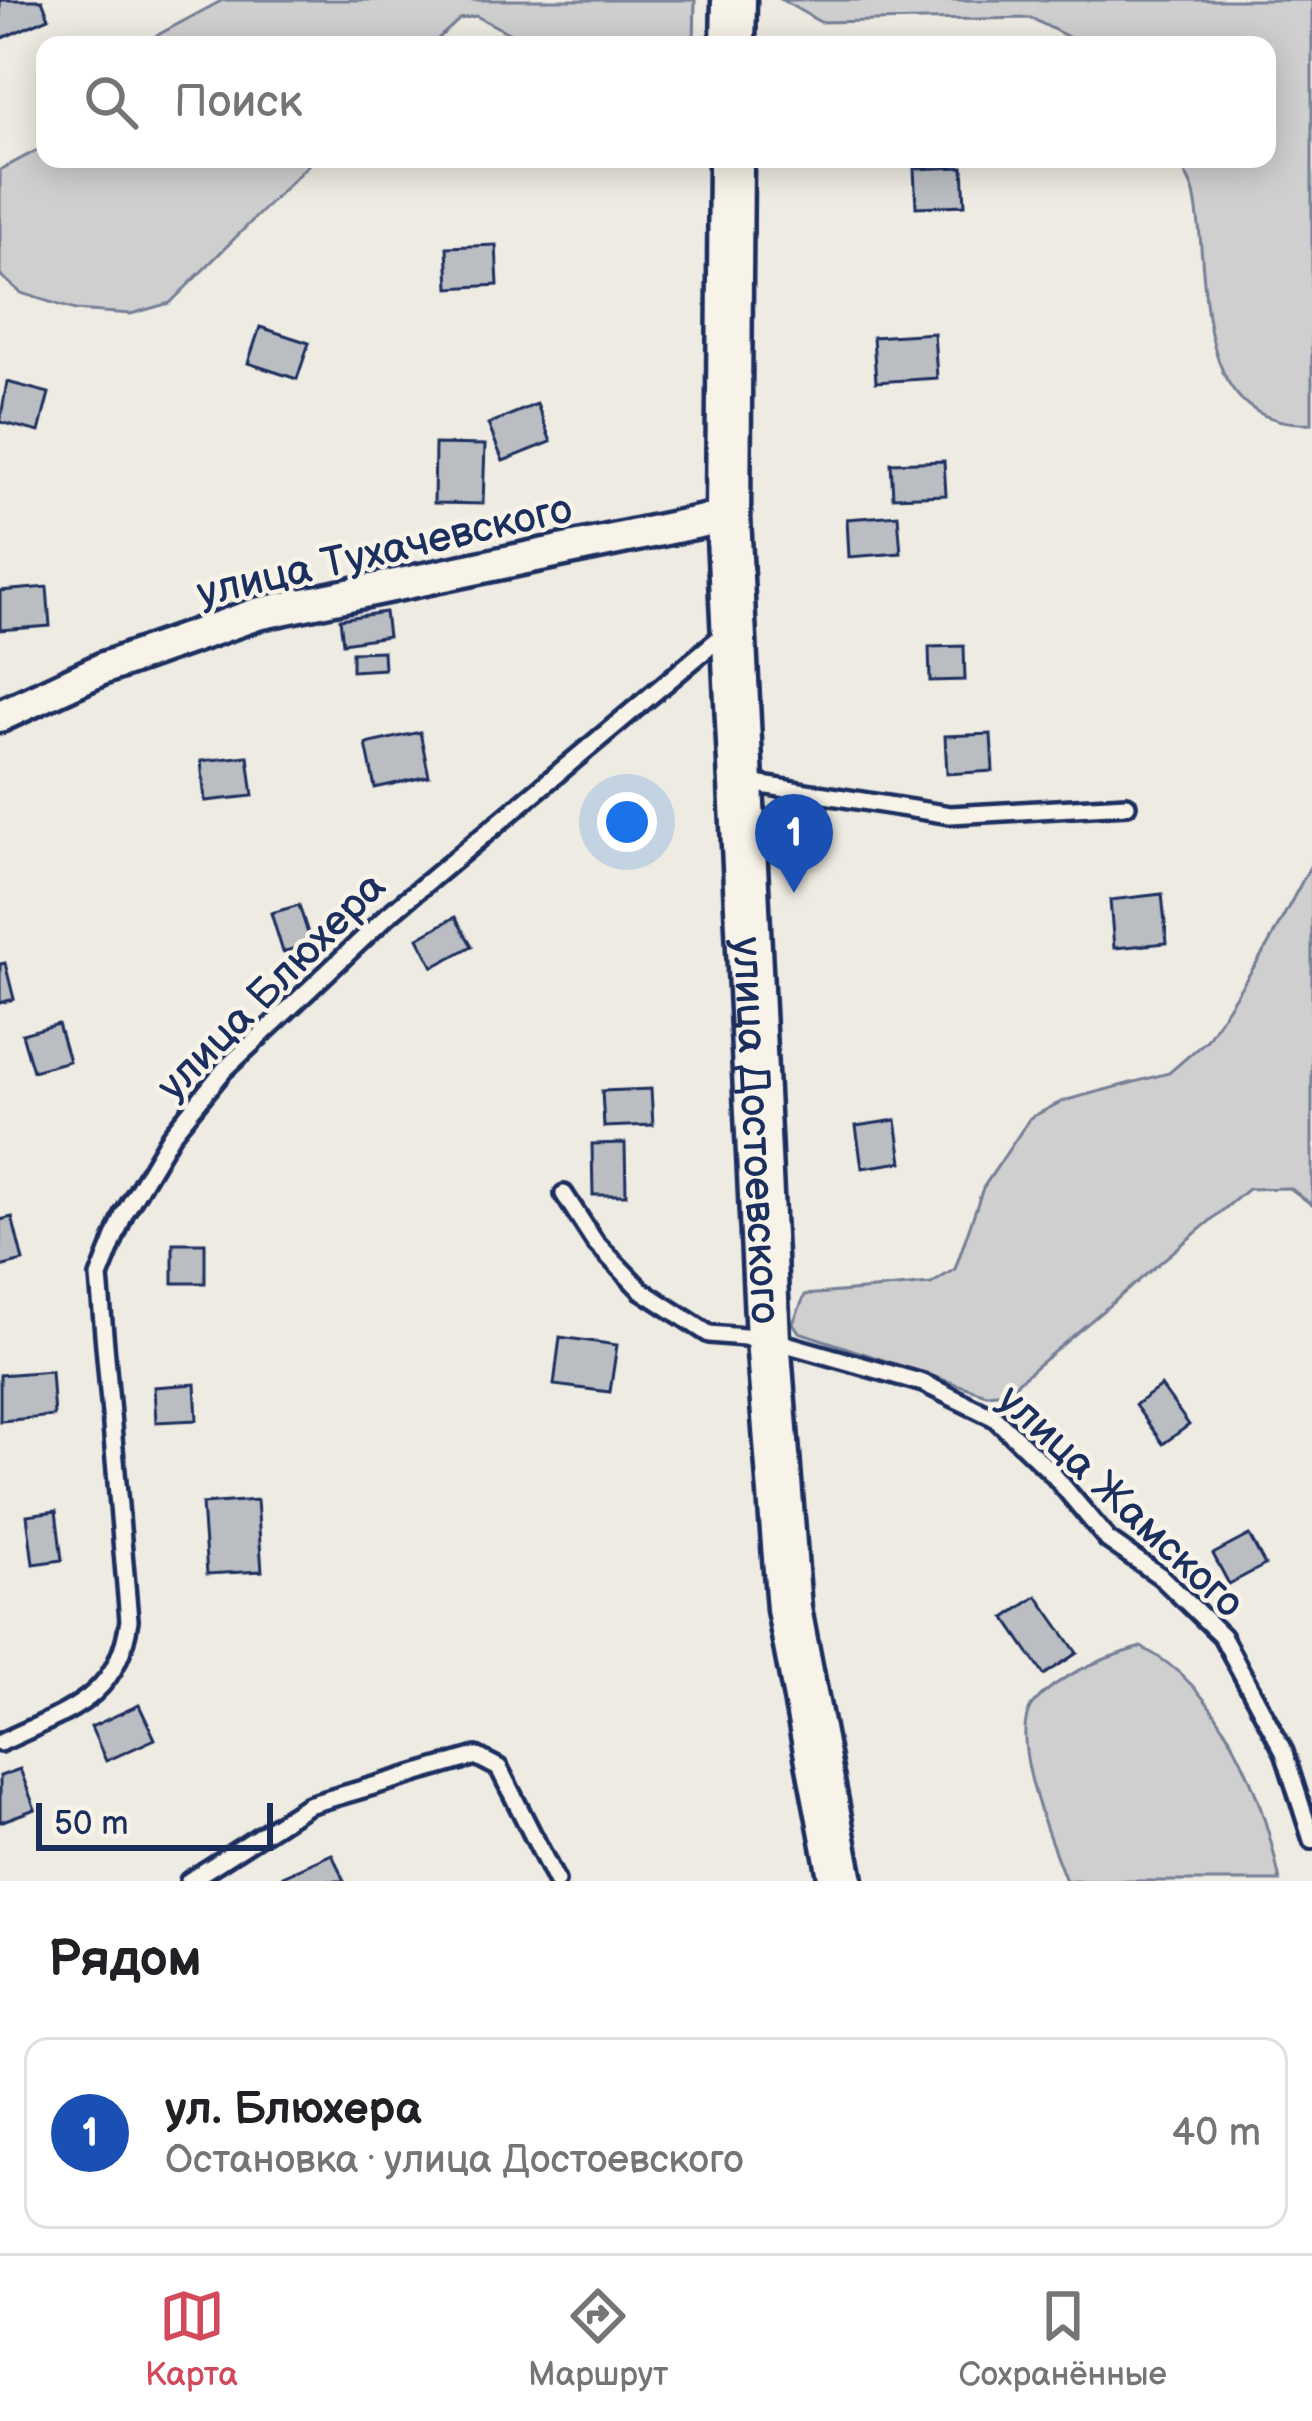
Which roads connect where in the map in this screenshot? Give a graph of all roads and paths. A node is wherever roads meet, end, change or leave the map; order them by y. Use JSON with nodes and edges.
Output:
{"nodes":[{"id":1,"x":734,"y":0,"type":"edge"},
{"id":2,"x":733,"y":36,"type":"edge"},
{"id":3,"x":731,"y":168,"type":"edge"},
{"id":4,"x":728,"y":516,"type":"junction"},
{"id":5,"x":735,"y":626,"type":"junction"},
{"id":6,"x":0,"y":716,"type":"edge"},
{"id":7,"x":742,"y":782,"type":"junction"},
{"id":8,"x":1127,"y":805,"type":"dead end"},
{"id":9,"x":564,"y":1194,"type":"dead end"},
{"id":10,"x":767,"y":1339,"type":"junction"},
{"id":11,"x":0,"y":1743,"type":"edge"},
{"id":12,"x":1312,"y":1840,"type":"edge"},
{"id":13,"x":189,"y":1881,"type":"edge"},
{"id":14,"x":556,"y":1881,"type":"edge"},
{"id":15,"x":841,"y":1881,"type":"edge"}],
"edges":[{"from":1,"to":2,"type":"main road"},
{"from":3,"to":4,"type":"main road","name":"улица Достоевского"},
{"from":4,"to":5,"type":"main road","name":"улица Достоевского"},
{"from":4,"to":6,"type":"street","name":"улица Тухачевского"},
{"from":5,"to":7,"type":"main road","name":"улица Достоевского"},
{"from":5,"to":11,"type":"lane","name":"улица Блюхера"},
{"from":7,"to":8,"type":"lane"},
{"from":7,"to":10,"type":"main road","name":"улица Достоевского"},
{"from":9,"to":10,"type":"lane","name":"улица Жамского"},
{"from":10,"to":12,"type":"lane","name":"улица Жамского"},
{"from":10,"to":15,"type":"main road","name":"улица Достоевского"},
{"from":13,"to":14,"type":"lane"}]}
